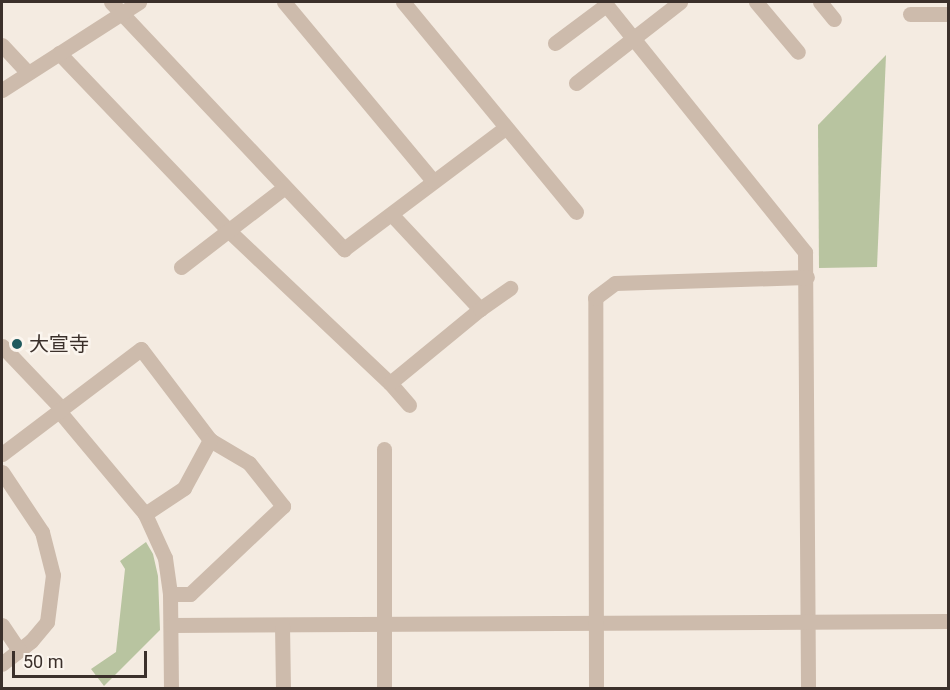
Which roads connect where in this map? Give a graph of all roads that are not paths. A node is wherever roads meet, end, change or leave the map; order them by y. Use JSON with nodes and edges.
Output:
{"nodes":[{"id":1,"x":139,"y":2,"type":"edge"},
{"id":2,"x":284,"y":2,"type":"edge"},
{"id":3,"x":403,"y":2,"type":"edge"},
{"id":4,"x":680,"y":2,"type":"edge"},
{"id":5,"x":756,"y":2,"type":"edge"},
{"id":6,"x":820,"y":2,"type":"edge"},
{"id":7,"x":605,"y":3,"type":"edge"},
{"id":8,"x":116,"y":7,"type":"edge"},
{"id":9,"x":910,"y":14,"type":"dead end"},
{"id":10,"x":948,"y":14,"type":"edge"},
{"id":11,"x":834,"y":19,"type":"dead end"},
{"id":12,"x":633,"y":38,"type":"junction"},
{"id":13,"x":555,"y":43,"type":"dead end"},
{"id":14,"x":2,"y":45,"type":"edge"},
{"id":15,"x":798,"y":52,"type":"dead end"},
{"id":16,"x":59,"y":53,"type":"junction"},
{"id":17,"x":27,"y":72,"type":"junction"},
{"id":18,"x":576,"y":83,"type":"dead end"},
{"id":19,"x":2,"y":90,"type":"edge"},
{"id":20,"x":505,"y":128,"type":"junction"},
{"id":21,"x":433,"y":181,"type":"junction"},
{"id":22,"x":285,"y":187,"type":"junction"},
{"id":23,"x":576,"y":212,"type":"dead end"},
{"id":24,"x":392,"y":215,"type":"junction"},
{"id":25,"x":229,"y":231,"type":"junction"},
{"id":26,"x":181,"y":267,"type":"dead end"},
{"id":27,"x":807,"y":277,"type":"junction"},
{"id":28,"x":510,"y":288,"type":"dead end"},
{"id":29,"x":480,"y":309,"type":"junction"},
{"id":30,"x":2,"y":346,"type":"edge"},
{"id":31,"x":390,"y":383,"type":"junction"},
{"id":32,"x":409,"y":405,"type":"dead end"},
{"id":33,"x":61,"y":410,"type":"junction"},
{"id":34,"x":210,"y":440,"type":"junction"},
{"id":35,"x":384,"y":450,"type":"dead end"},
{"id":36,"x":2,"y":454,"type":"edge"},
{"id":37,"x":2,"y":472,"type":"edge"},
{"id":38,"x":145,"y":514,"type":"junction"},
{"id":39,"x":170,"y":594,"type":"junction"},
{"id":40,"x":948,"y":621,"type":"edge"},
{"id":41,"x":595,"y":623,"type":"junction"},
{"id":42,"x":808,"y":623,"type":"junction"},
{"id":43,"x":2,"y":625,"type":"edge"},
{"id":44,"x":171,"y":625,"type":"junction"},
{"id":45,"x":282,"y":625,"type":"junction"},
{"id":46,"x":384,"y":625,"type":"junction"},
{"id":47,"x":19,"y":650,"type":"junction"},
{"id":48,"x":2,"y":664,"type":"edge"},
{"id":49,"x":171,"y":688,"type":"edge"},
{"id":50,"x":283,"y":688,"type":"edge"},
{"id":51,"x":384,"y":688,"type":"edge"},
{"id":52,"x":596,"y":688,"type":"edge"},
{"id":53,"x":808,"y":688,"type":"edge"}],
"edges":[{"from":1,"to":8,"type":"street"},
{"from":2,"to":21,"type":"street"},
{"from":3,"to":20,"type":"street"},
{"from":4,"to":12,"type":"street"},
{"from":5,"to":15,"type":"street"},
{"from":6,"to":11,"type":"street"},
{"from":7,"to":12,"type":"street"},
{"from":7,"to":13,"type":"street"},
{"from":8,"to":16,"type":"street"},
{"from":8,"to":22,"type":"street"},
{"from":9,"to":10,"type":"street"},
{"from":12,"to":18,"type":"street"},
{"from":12,"to":27,"type":"street"},
{"from":14,"to":17,"type":"street"},
{"from":16,"to":17,"type":"street"},
{"from":16,"to":25,"type":"street"},
{"from":17,"to":19,"type":"street"},
{"from":20,"to":21,"type":"street"},
{"from":20,"to":23,"type":"street"},
{"from":21,"to":24,"type":"street"},
{"from":22,"to":24,"type":"street"},
{"from":22,"to":25,"type":"street"},
{"from":24,"to":29,"type":"street"},
{"from":25,"to":26,"type":"street"},
{"from":25,"to":31,"type":"street"},
{"from":27,"to":41,"type":"street"},
{"from":27,"to":42,"type":"street"},
{"from":28,"to":29,"type":"street"},
{"from":29,"to":31,"type":"street"},
{"from":30,"to":33,"type":"street"},
{"from":31,"to":32,"type":"street"},
{"from":33,"to":34,"type":"street"},
{"from":33,"to":36,"type":"street"},
{"from":33,"to":38,"type":"street"},
{"from":34,"to":38,"type":"street"},
{"from":34,"to":39,"type":"street"},
{"from":35,"to":46,"type":"street"},
{"from":37,"to":47,"type":"street"},
{"from":38,"to":39,"type":"street"},
{"from":39,"to":44,"type":"street"},
{"from":40,"to":42,"type":"street"},
{"from":41,"to":42,"type":"street"},
{"from":41,"to":46,"type":"street"},
{"from":41,"to":52,"type":"street"},
{"from":42,"to":53,"type":"street"},
{"from":43,"to":47,"type":"street"},
{"from":44,"to":45,"type":"street"},
{"from":44,"to":49,"type":"street"},
{"from":45,"to":46,"type":"street"},
{"from":45,"to":50,"type":"street"},
{"from":46,"to":51,"type":"street"},
{"from":47,"to":48,"type":"street"}]}
